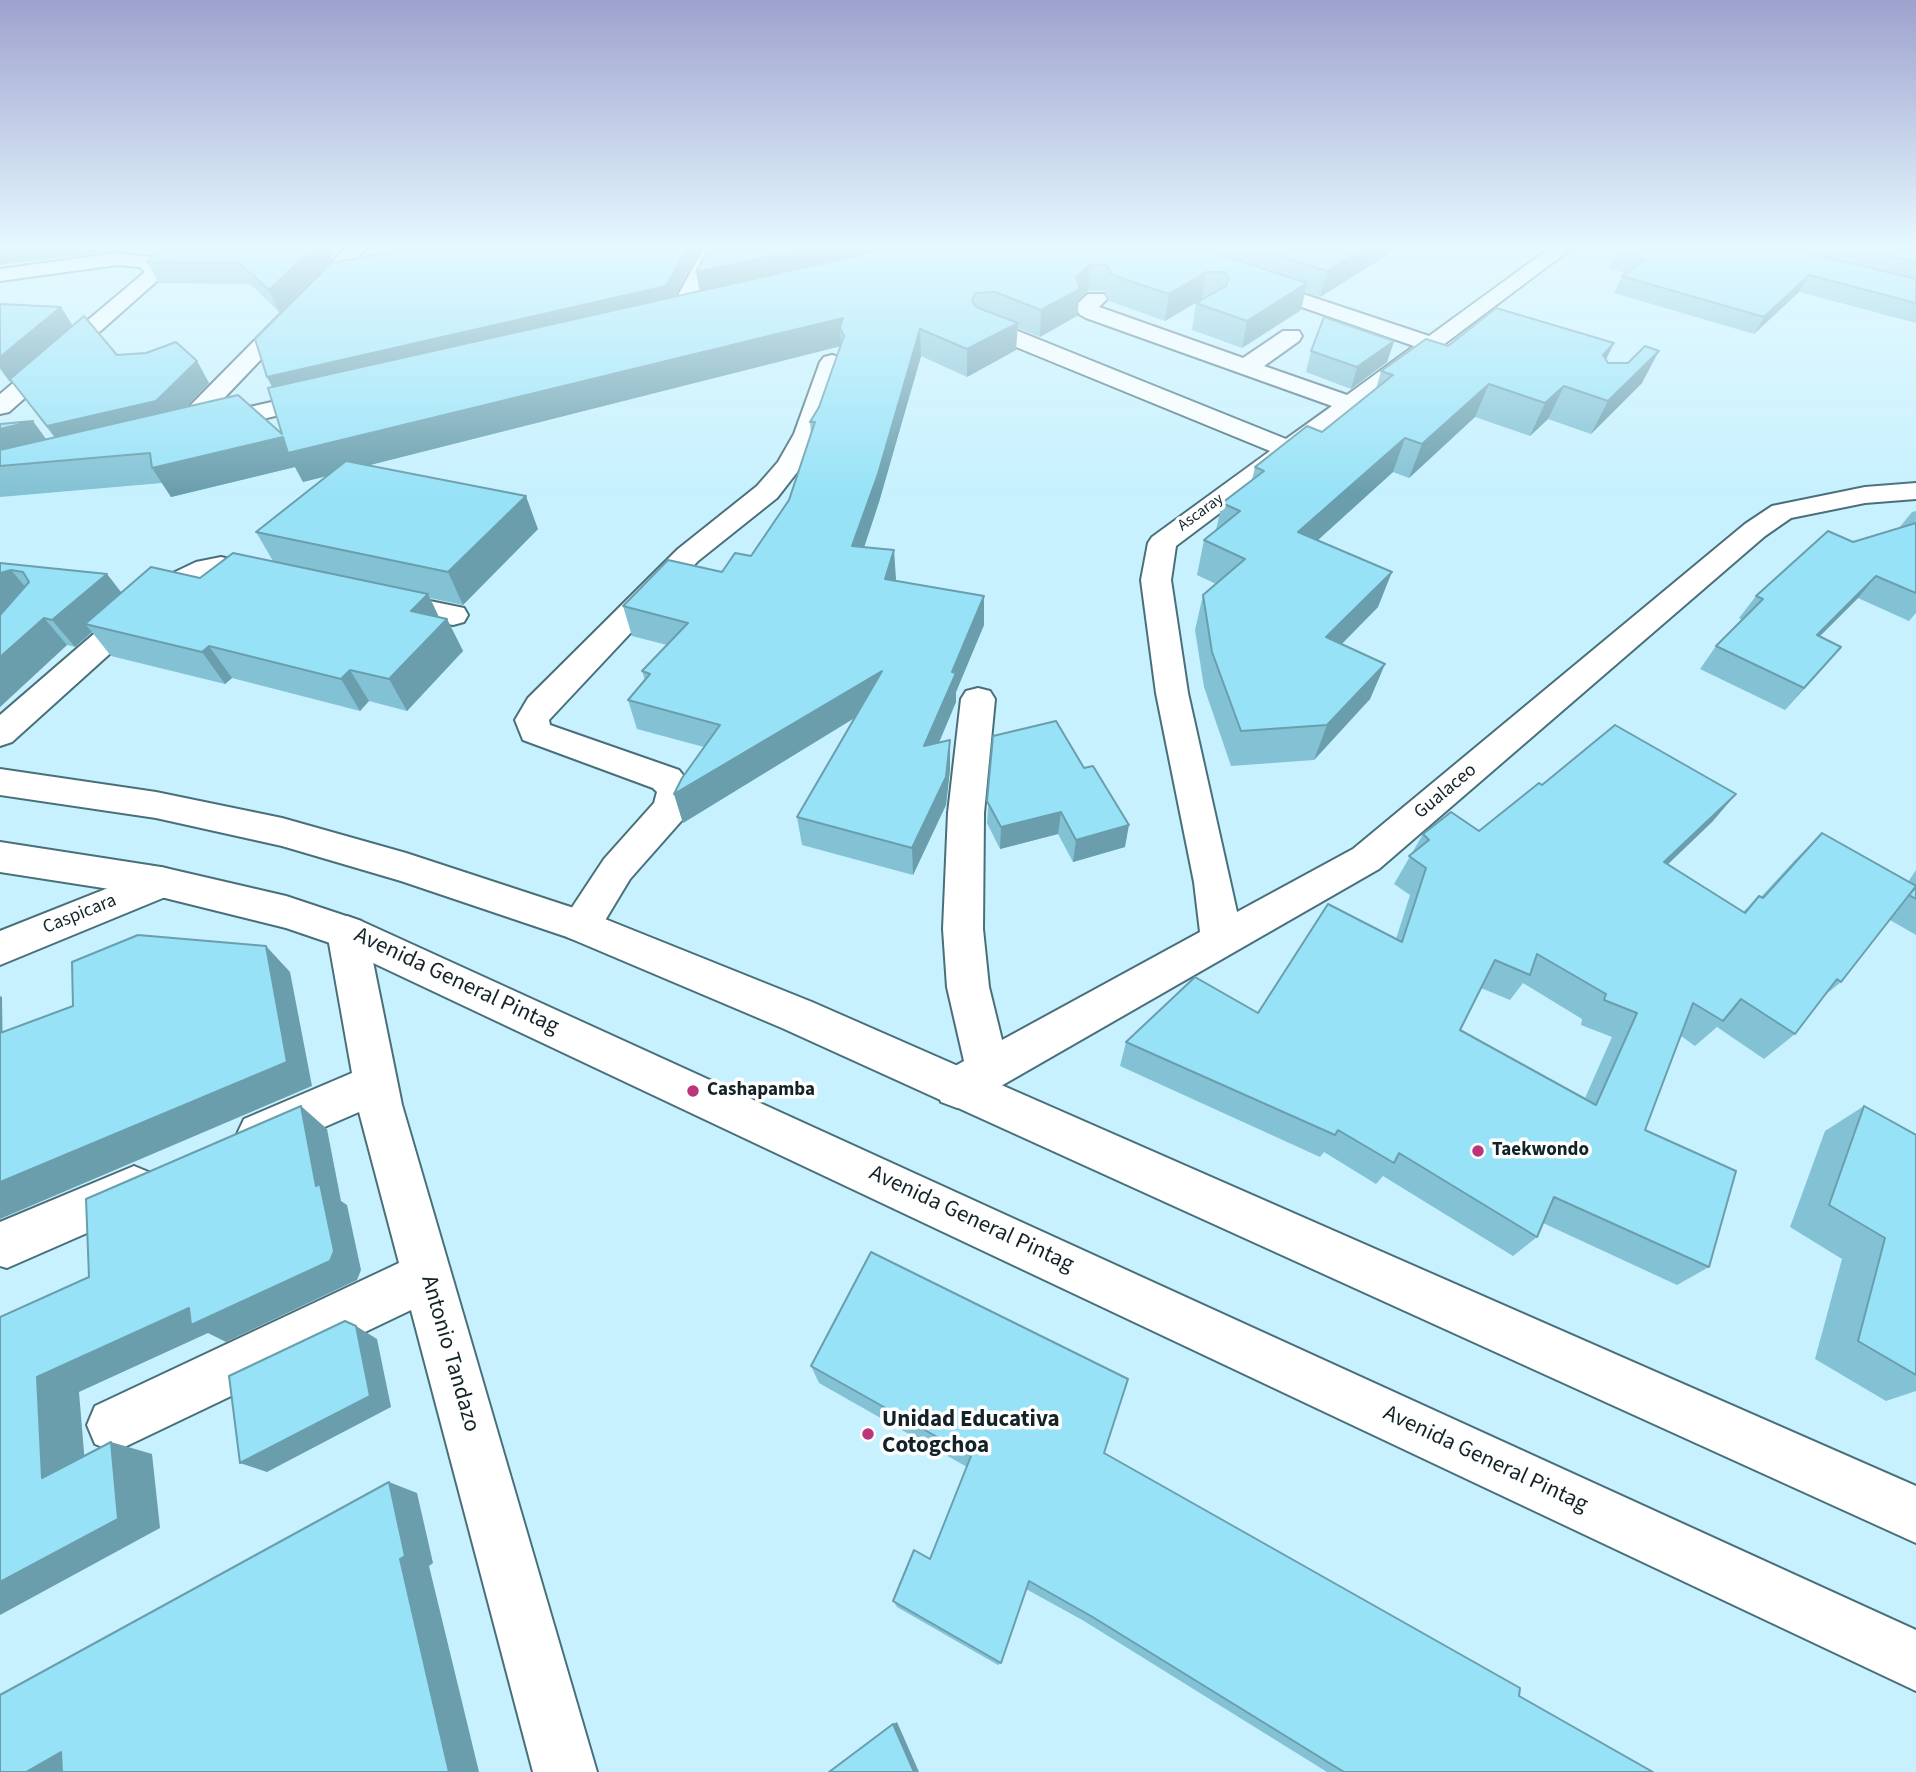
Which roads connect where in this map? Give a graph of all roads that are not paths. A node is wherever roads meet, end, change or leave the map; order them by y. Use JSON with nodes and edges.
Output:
{"nodes":[{"id":1,"x":94,"y":328,"type":"edge"},
{"id":2,"x":278,"y":328,"type":"edge"},
{"id":3,"x":989,"y":328,"type":"edge"},
{"id":4,"x":1136,"y":328,"type":"edge"},
{"id":5,"x":1176,"y":328,"type":"edge"},
{"id":6,"x":1383,"y":328,"type":"edge"},
{"id":7,"x":1469,"y":328,"type":"edge"},
{"id":8,"x":1291,"y":336,"type":"dead end"},
{"id":9,"x":1160,"y":337,"type":"junction"},
{"id":10,"x":1431,"y":344,"type":"junction"},
{"id":11,"x":832,"y":362,"type":"edge"},
{"id":12,"x":1246,"y":367,"type":"junction"},
{"id":13,"x":40,"y":375,"type":"junction"},
{"id":14,"x":0,"y":381,"type":"edge"},
{"id":15,"x":341,"y":393,"type":"edge"},
{"id":16,"x":1349,"y":404,"type":"junction"},
{"id":17,"x":0,"y":407,"type":"edge"},
{"id":18,"x":178,"y":432,"type":"junction"},
{"id":19,"x":152,"y":438,"type":"edge"},
{"id":20,"x":1288,"y":449,"type":"junction"},
{"id":21,"x":1916,"y":491,"type":"edge"},
{"id":22,"x":289,"y":581,"type":"edge"},
{"id":23,"x":358,"y":595,"type":"edge"},
{"id":24,"x":453,"y":615,"type":"dead end"},
{"id":25,"x":978,"y":699,"type":"dead end"},
{"id":26,"x":0,"y":734,"type":"edge"},
{"id":27,"x":0,"y":782,"type":"edge"},
{"id":28,"x":0,"y":857,"type":"edge"},
{"id":29,"x":161,"y":882,"type":"junction"},
{"id":30,"x":581,"y":926,"type":"junction"},
{"id":31,"x":347,"y":932,"type":"junction"},
{"id":32,"x":1221,"y":940,"type":"junction"},
{"id":33,"x":0,"y":948,"type":"edge"},
{"id":34,"x":973,"y":1079,"type":"junction"},
{"id":35,"x":376,"y":1083,"type":"junction"},
{"id":36,"x":221,"y":1151,"type":"edge"},
{"id":37,"x":170,"y":1173,"type":"edge"},
{"id":38,"x":8,"y":1244,"type":"dead end"},
{"id":39,"x":427,"y":1276,"type":"junction"},
{"id":40,"x":114,"y":1425,"type":"dead end"},
{"id":41,"x":1916,"y":1515,"type":"edge"},
{"id":42,"x":1916,"y":1661,"type":"edge"},
{"id":43,"x":565,"y":1772,"type":"edge"}],
"edges":[{"from":1,"to":13,"type":"main road"},
{"from":2,"to":18,"type":"main road"},
{"from":3,"to":20,"type":"main road"},
{"from":4,"to":9,"type":"main road"},
{"from":5,"to":9,"type":"main road"},
{"from":6,"to":10,"type":"main road"},
{"from":7,"to":10,"type":"main road","name":"Ascaray"},
{"from":8,"to":12,"type":"main road"},
{"from":9,"to":12,"type":"main road"},
{"from":10,"to":16,"type":"main road","name":"Ascaray"},
{"from":11,"to":30,"type":"main road"},
{"from":12,"to":16,"type":"main road"},
{"from":13,"to":14,"type":"main road"},
{"from":13,"to":17,"type":"main road"},
{"from":15,"to":18,"type":"main road"},
{"from":16,"to":20,"type":"main road","name":"Ascaray"},
{"from":18,"to":19,"type":"main road"},
{"from":20,"to":32,"type":"main road","name":"Ascaray"},
{"from":21,"to":32,"type":"main road","name":"Gualaceo"},
{"from":22,"to":26,"type":"main road"},
{"from":23,"to":24,"type":"main road"},
{"from":25,"to":34,"type":"main road"},
{"from":27,"to":30,"type":"main road"},
{"from":28,"to":29,"type":"main road","name":"Avenida General Pintag"},
{"from":29,"to":31,"type":"main road","name":"Avenida General Pintag"},
{"from":29,"to":33,"type":"main road","name":"Caspicara"},
{"from":30,"to":34,"type":"main road"},
{"from":31,"to":35,"type":"main road","name":"Antonio Tandazo"},
{"from":31,"to":42,"type":"main road","name":"Avenida General Pintag"},
{"from":32,"to":34,"type":"main road","name":"Gualaceo"},
{"from":34,"to":41,"type":"main road"},
{"from":35,"to":36,"type":"main road"},
{"from":35,"to":39,"type":"main road","name":"Antonio Tandazo"},
{"from":37,"to":38,"type":"main road"},
{"from":39,"to":40,"type":"main road"},
{"from":39,"to":43,"type":"main road","name":"Antonio Tandazo"}]}
